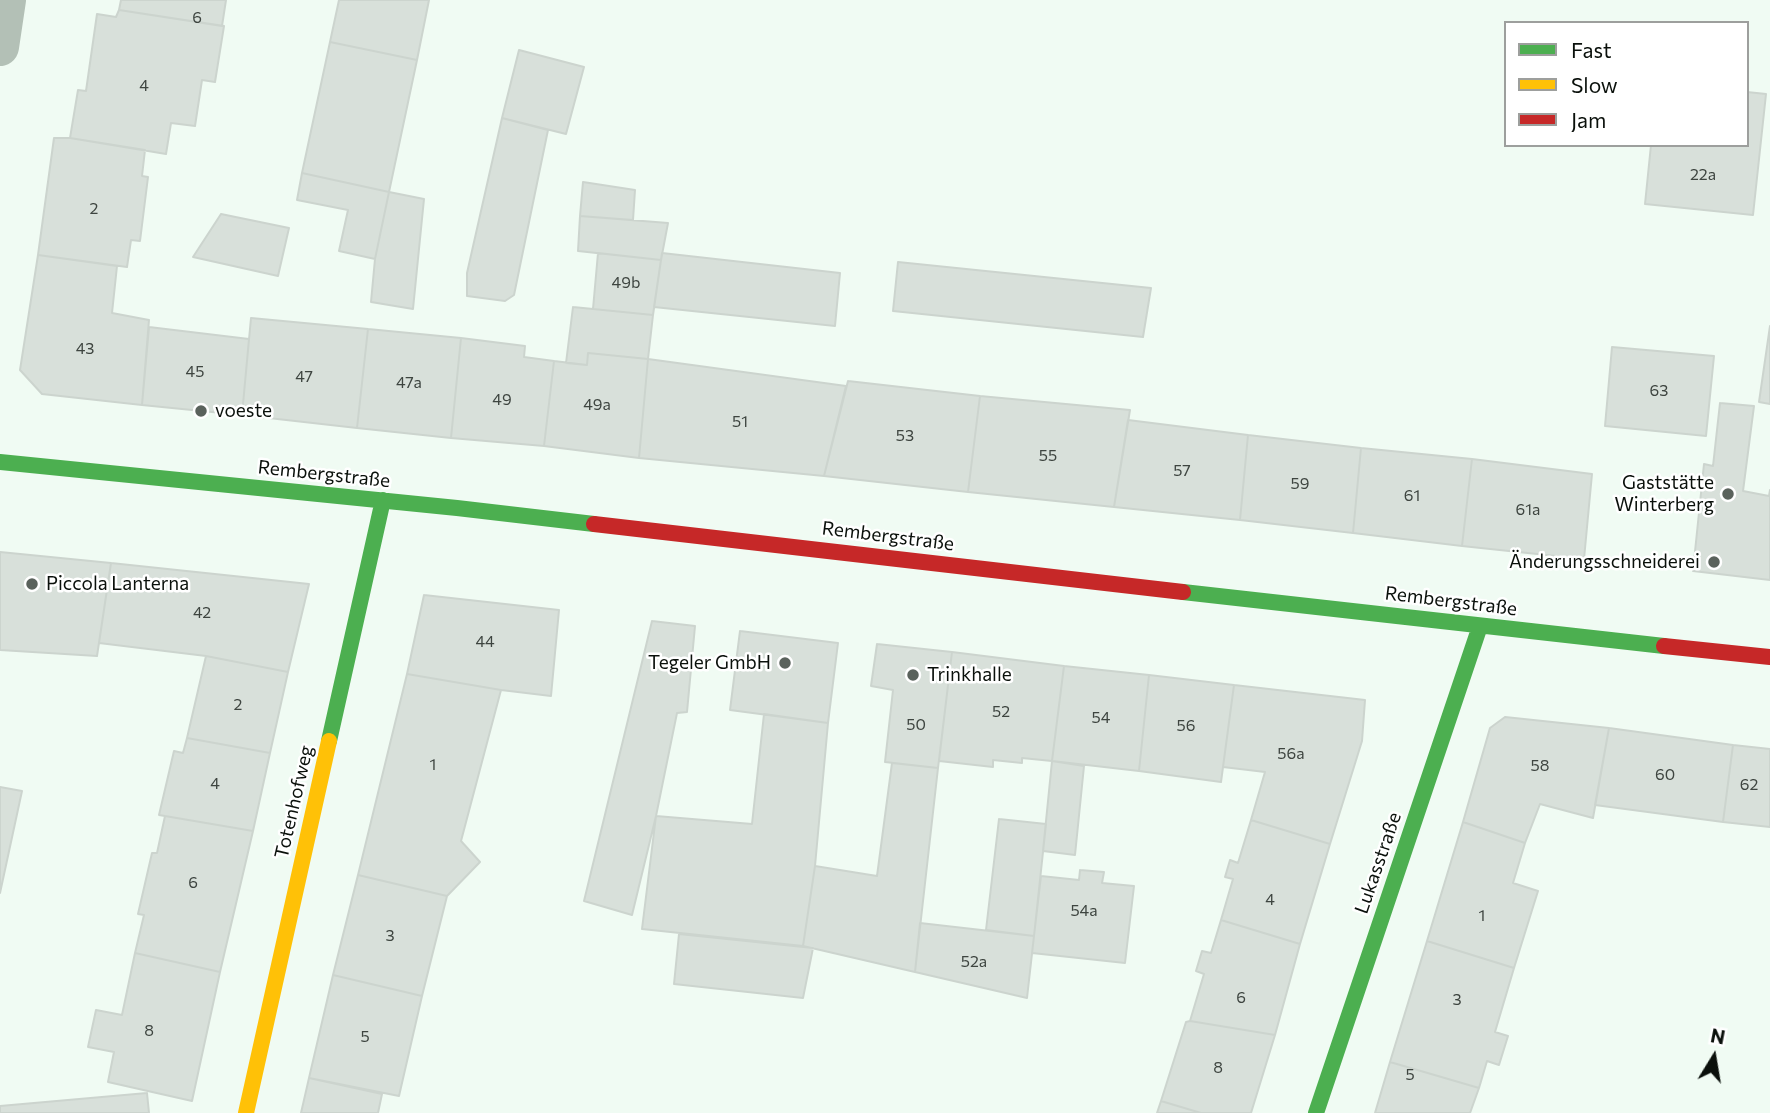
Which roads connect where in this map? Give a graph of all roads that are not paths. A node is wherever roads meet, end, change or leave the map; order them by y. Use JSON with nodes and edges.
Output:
{"nodes":[{"id":1,"x":7,"y":0,"type":"edge"},
{"id":2,"x":0,"y":47,"type":"edge"},
{"id":3,"x":0,"y":463,"type":"edge"},
{"id":4,"x":383,"y":500,"type":"junction"},
{"id":5,"x":1480,"y":626,"type":"junction"},
{"id":6,"x":1770,"y":657,"type":"edge"},
{"id":7,"x":246,"y":1113,"type":"edge"},
{"id":8,"x":1316,"y":1113,"type":"edge"}],
"edges":[{"from":1,"to":2,"type":"street"},
{"from":3,"to":4,"type":"main road","name":"Rembergstraße"},
{"from":4,"to":5,"type":"main road","name":"Rembergstraße"},
{"from":4,"to":7,"type":"main road","name":"Totenhofweg"},
{"from":5,"to":6,"type":"main road","name":"Rembergstraße"},
{"from":5,"to":8,"type":"main road","name":"Lukasstraße"}]}
